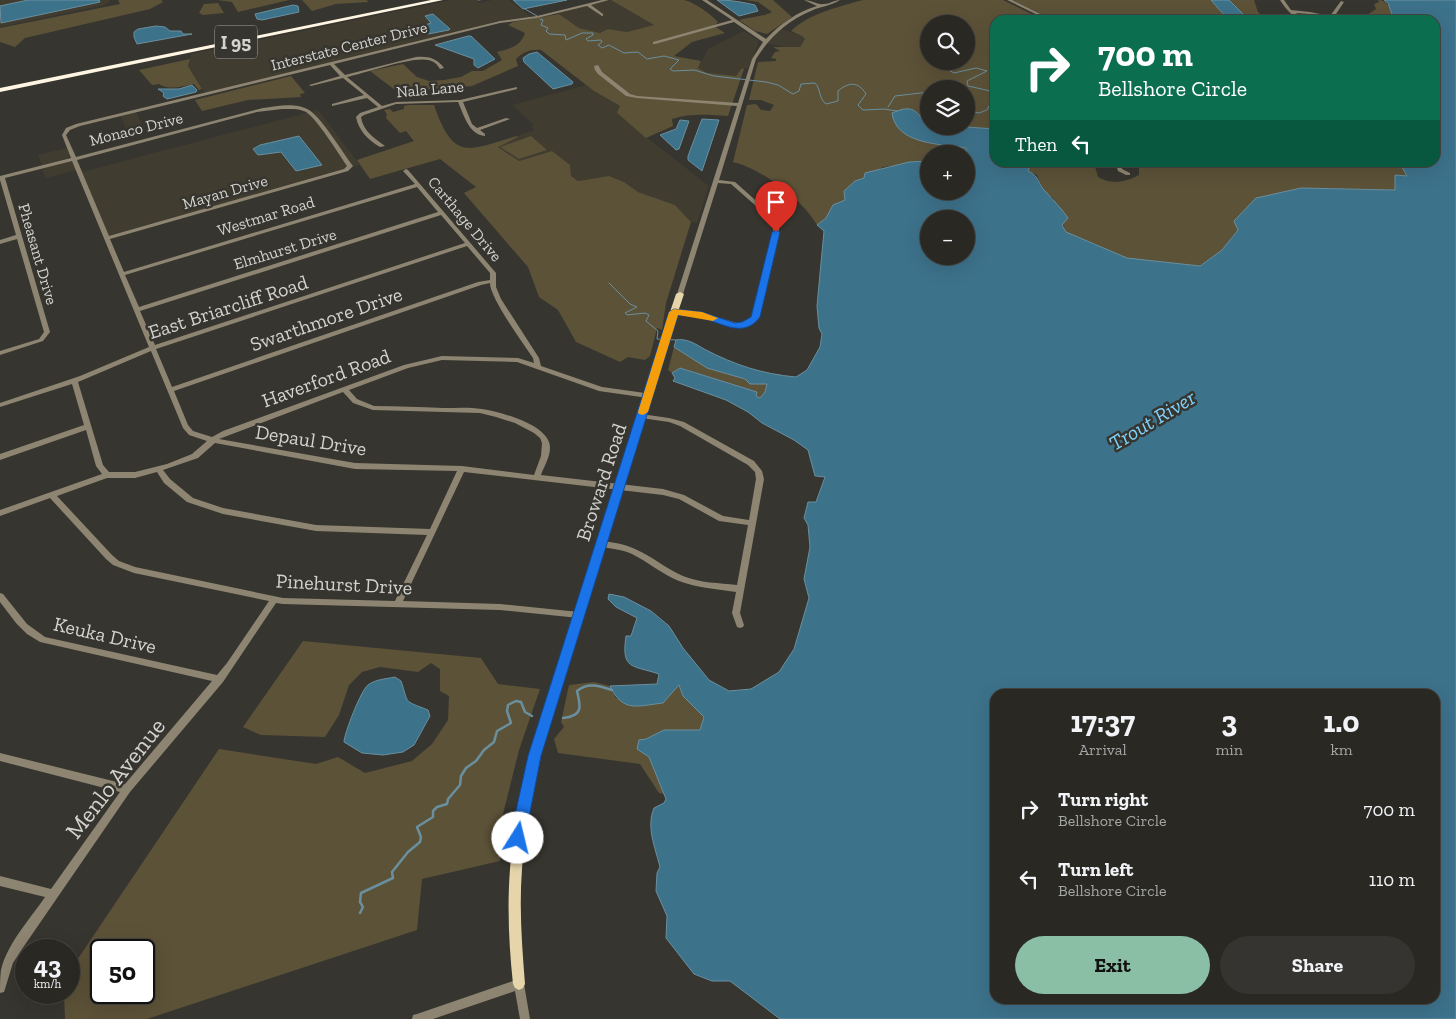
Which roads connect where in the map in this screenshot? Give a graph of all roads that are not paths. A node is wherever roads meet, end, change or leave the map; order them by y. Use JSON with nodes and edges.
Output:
{"nodes":[{"id":1,"x":416,"y":0,"type":"edge"},
{"id":2,"x":440,"y":0,"type":"edge"},
{"id":3,"x":607,"y":0,"type":"edge"},
{"id":4,"x":699,"y":0,"type":"edge"},
{"id":5,"x":704,"y":0,"type":"edge"},
{"id":6,"x":1010,"y":0,"type":"edge"},
{"id":7,"x":1282,"y":0,"type":"edge"},
{"id":8,"x":1348,"y":0,"type":"edge"},
{"id":9,"x":810,"y":1,"type":"edge"},
{"id":10,"x":836,"y":1,"type":"edge"},
{"id":11,"x":1342,"y":1,"type":"edge"},
{"id":12,"x":588,"y":5,"type":"junction"},
{"id":13,"x":822,"y":6,"type":"junction"},
{"id":14,"x":712,"y":7,"type":"junction"},
{"id":15,"x":1290,"y":11,"type":"junction"},
{"id":16,"x":802,"y":14,"type":"junction"},
{"id":17,"x":602,"y":15,"type":"dead end"},
{"id":18,"x":1041,"y":15,"type":"edge"},
{"id":19,"x":1296,"y":15,"type":"edge"},
{"id":20,"x":1321,"y":15,"type":"edge"},
{"id":21,"x":1333,"y":15,"type":"edge"},
{"id":22,"x":734,"y":21,"type":"junction"},
{"id":23,"x":765,"y":41,"type":"junction"},
{"id":24,"x":655,"y":43,"type":"dead end"},
{"id":25,"x":331,"y":63,"type":"junction"},
{"id":26,"x":596,"y":66,"type":"dead end"},
{"id":27,"x":442,"y":68,"type":"dead end"},
{"id":28,"x":342,"y":76,"type":"junction"},
{"id":29,"x":0,"y":84,"type":"edge"},
{"id":30,"x":311,"y":84,"type":"dead end"},
{"id":31,"x":515,"y":88,"type":"dead end"},
{"id":32,"x":0,"y":90,"type":"edge"},
{"id":33,"x":367,"y":96,"type":"junction"},
{"id":34,"x":460,"y":101,"type":"junction"},
{"id":35,"x":334,"y":105,"type":"dead end"},
{"id":36,"x":739,"y":105,"type":"junction"},
{"id":37,"x":381,"y":107,"type":"junction"},
{"id":38,"x":508,"y":119,"type":"dead end"},
{"id":39,"x":68,"y":129,"type":"joint"},
{"id":40,"x":476,"y":130,"type":"junction"},
{"id":41,"x":483,"y":135,"type":"dead end"},
{"id":42,"x":382,"y":146,"type":"dead end"},
{"id":43,"x":74,"y":158,"type":"junction"},
{"id":44,"x":1119,"y":167,"type":"edge"},
{"id":45,"x":349,"y":168,"type":"joint"},
{"id":46,"x":406,"y":171,"type":"dead end"},
{"id":47,"x":1128,"y":174,"type":"dead end"},
{"id":48,"x":1,"y":178,"type":"edge"},
{"id":49,"x":715,"y":180,"type":"junction"},
{"id":50,"x":418,"y":185,"type":"junction"},
{"id":51,"x":10,"y":205,"type":"junction"},
{"id":52,"x":0,"y":207,"type":"edge"},
{"id":53,"x":442,"y":214,"type":"junction"},
{"id":54,"x":19,"y":236,"type":"junction"},
{"id":55,"x":107,"y":238,"type":"junction"},
{"id":56,"x":0,"y":242,"type":"edge"},
{"id":57,"x":468,"y":244,"type":"junction"},
{"id":58,"x":122,"y":274,"type":"junction"},
{"id":59,"x":492,"y":281,"type":"junction"},
{"id":60,"x":680,"y":294,"type":"joint"},
{"id":61,"x":136,"y":310,"type":"junction"},
{"id":62,"x":674,"y":312,"type":"junction"},
{"id":63,"x":153,"y":348,"type":"junction"},
{"id":64,"x":532,"y":352,"type":"junction"},
{"id":65,"x":0,"y":353,"type":"edge"},
{"id":66,"x":519,"y":360,"type":"junction"},
{"id":67,"x":538,"y":366,"type":"junction"},
{"id":68,"x":74,"y":381,"type":"junction"},
{"id":69,"x":345,"y":389,"type":"junction"},
{"id":70,"x":170,"y":390,"type":"junction"},
{"id":71,"x":648,"y":396,"type":"junction"},
{"id":72,"x":0,"y":406,"type":"edge"},
{"id":73,"x":642,"y":416,"type":"junction"},
{"id":74,"x":87,"y":426,"type":"junction"},
{"id":75,"x":214,"y":440,"type":"junction"},
{"id":76,"x":0,"y":457,"type":"edge"},
{"id":77,"x":462,"y":468,"type":"junction"},
{"id":78,"x":159,"y":470,"type":"junction"},
{"id":79,"x":107,"y":475,"type":"junction"},
{"id":80,"x":536,"y":478,"type":"junction"},
{"id":81,"x":619,"y":487,"type":"junction"},
{"id":82,"x":52,"y":494,"type":"junction"},
{"id":83,"x":0,"y":513,"type":"edge"},
{"id":84,"x":752,"y":523,"type":"junction"},
{"id":85,"x":432,"y":532,"type":"junction"},
{"id":86,"x":601,"y":544,"type":"junction"},
{"id":87,"x":740,"y":589,"type":"junction"},
{"id":88,"x":0,"y":596,"type":"edge"},
{"id":89,"x":274,"y":600,"type":"junction"},
{"id":90,"x":398,"y":604,"type":"junction"},
{"id":91,"x":579,"y":616,"type":"junction"},
{"id":92,"x":740,"y":625,"type":"dead end"},
{"id":93,"x":220,"y":679,"type":"junction"},
{"id":94,"x":0,"y":757,"type":"edge"},
{"id":95,"x":127,"y":788,"type":"junction"},
{"id":96,"x":0,"y":880,"type":"edge"},
{"id":97,"x":52,"y":894,"type":"junction"},
{"id":98,"x":519,"y":984,"type":"junction"},
{"id":99,"x":0,"y":988,"type":"edge"},
{"id":100,"x":417,"y":1019,"type":"edge"},
{"id":101,"x":525,"y":1019,"type":"edge"}],
"edges":[{"from":1,"to":29,"type":"highway","number":"I 95"},
{"from":2,"to":32,"type":"highway","number":"I 95"},
{"from":3,"to":12,"type":"street","name":"Interstate Center Drive"},
{"from":4,"to":14,"type":"street"},
{"from":5,"to":14,"type":"street"},
{"from":6,"to":18,"type":"street"},
{"from":7,"to":15,"type":"street"},
{"from":8,"to":11,"type":"street"},
{"from":9,"to":13,"type":"street"},
{"from":9,"to":16,"type":"street","name":"Broward Road"},
{"from":10,"to":13,"type":"street","name":"Broward Road"},
{"from":11,"to":21,"type":"street"},
{"from":12,"to":17,"type":"street"},
{"from":12,"to":25,"type":"street","name":"Interstate Center Drive"},
{"from":13,"to":16,"type":"street","name":"Broward Road"},
{"from":14,"to":22,"type":"street"},
{"from":15,"to":19,"type":"street"},
{"from":15,"to":20,"type":"street"},
{"from":16,"to":23,"type":"street","name":"Broward Road"},
{"from":22,"to":23,"type":"street"},
{"from":22,"to":24,"type":"street"},
{"from":23,"to":36,"type":"street","name":"Broward Road"},
{"from":25,"to":28,"type":"street"},
{"from":25,"to":39,"type":"street","name":"Interstate Center Drive"},
{"from":26,"to":36,"type":"street"},
{"from":27,"to":28,"type":"street"},
{"from":28,"to":30,"type":"street"},
{"from":28,"to":33,"type":"street"},
{"from":31,"to":34,"type":"street","name":"Nala Lane"},
{"from":33,"to":35,"type":"street"},
{"from":33,"to":37,"type":"street"},
{"from":34,"to":37,"type":"street","name":"Nala Lane"},
{"from":34,"to":40,"type":"street"},
{"from":36,"to":49,"type":"street","name":"Broward Road"},
{"from":37,"to":42,"type":"street","name":"Nala Lane"},
{"from":38,"to":40,"type":"street"},
{"from":39,"to":43,"type":"street","name":"Depaul Drive"},
{"from":40,"to":41,"type":"street"},
{"from":43,"to":45,"type":"street","name":"Monaco Drive"},
{"from":43,"to":48,"type":"street","name":"Monaco Drive"},
{"from":43,"to":55,"type":"street","name":"Depaul Drive"},
{"from":44,"to":47,"type":"street"},
{"from":45,"to":55,"type":"street","name":"Mayan Drive"},
{"from":46,"to":50,"type":"street","name":"Carthage Drive"},
{"from":48,"to":51,"type":"street","name":"Pheasant Drive"},
{"from":49,"to":60,"type":"street","name":"Broward Road"},
{"from":49,"to":62,"type":"street"},
{"from":50,"to":53,"type":"street","name":"Carthage Drive"},
{"from":50,"to":58,"type":"street","name":"Westmar Road"},
{"from":51,"to":52,"type":"street"},
{"from":51,"to":54,"type":"street","name":"Pheasant Drive"},
{"from":53,"to":57,"type":"street","name":"Carthage Drive"},
{"from":53,"to":61,"type":"street","name":"Elmhurst Drive"},
{"from":54,"to":56,"type":"street"},
{"from":54,"to":65,"type":"street","name":"Pheasant Drive"},
{"from":55,"to":58,"type":"street","name":"Depaul Drive"},
{"from":57,"to":59,"type":"street","name":"Carthage Drive"},
{"from":57,"to":63,"type":"street","name":"East Briarcliff Road"},
{"from":58,"to":61,"type":"street","name":"Depaul Drive"},
{"from":59,"to":64,"type":"street","name":"Carthage Drive"},
{"from":59,"to":70,"type":"street","name":"Swarthmore Drive"},
{"from":60,"to":62,"type":"main road","name":"Broward Road"},
{"from":61,"to":63,"type":"street","name":"Depaul Drive"},
{"from":62,"to":71,"type":"street","name":"Broward Road"},
{"from":63,"to":68,"type":"street","name":"East Briarcliff Road"},
{"from":63,"to":70,"type":"street","name":"Depaul Drive"},
{"from":64,"to":66,"type":"street"},
{"from":64,"to":67,"type":"street","name":"Carthage Drive"},
{"from":66,"to":67,"type":"street","name":"Haverford Road"},
{"from":66,"to":69,"type":"street","name":"Haverford Road"},
{"from":67,"to":71,"type":"street","name":"Haverford Road"},
{"from":68,"to":72,"type":"street","name":"East Briarcliff Road"},
{"from":68,"to":74,"type":"street"},
{"from":69,"to":75,"type":"street","name":"Haverford Road"},
{"from":69,"to":80,"type":"street"},
{"from":70,"to":75,"type":"street","name":"Depaul Drive"},
{"from":71,"to":73,"type":"main road","name":"Broward Road"},
{"from":73,"to":81,"type":"main road","name":"Broward Road"},
{"from":73,"to":84,"type":"street"},
{"from":74,"to":76,"type":"street"},
{"from":74,"to":79,"type":"street"},
{"from":75,"to":77,"type":"street","name":"Depaul Drive"},
{"from":75,"to":78,"type":"street","name":"Haverford Road"},
{"from":77,"to":80,"type":"street","name":"Depaul Drive"},
{"from":77,"to":85,"type":"street"},
{"from":78,"to":79,"type":"street","name":"Haverford Road"},
{"from":78,"to":85,"type":"street"},
{"from":79,"to":82,"type":"street","name":"Haverford Road"},
{"from":80,"to":81,"type":"street","name":"Depaul Drive"},
{"from":81,"to":84,"type":"street","name":"Depaul Drive"},
{"from":81,"to":86,"type":"main road","name":"Broward Road"},
{"from":82,"to":83,"type":"street","name":"Haverford Road"},
{"from":82,"to":89,"type":"street","name":"Pinehurst Drive"},
{"from":84,"to":87,"type":"street"},
{"from":85,"to":90,"type":"street"},
{"from":86,"to":87,"type":"street"},
{"from":86,"to":91,"type":"main road","name":"Broward Road"},
{"from":87,"to":92,"type":"street"},
{"from":88,"to":93,"type":"street","name":"Keuka Drive"},
{"from":89,"to":90,"type":"street","name":"Pinehurst Drive"},
{"from":89,"to":93,"type":"street","name":"Menlo Avenue"},
{"from":90,"to":91,"type":"street","name":"Pinehurst Drive"},
{"from":91,"to":98,"type":"main road","name":"Broward Road"},
{"from":93,"to":95,"type":"street","name":"Menlo Avenue"},
{"from":94,"to":95,"type":"street"},
{"from":95,"to":97,"type":"street","name":"Menlo Avenue"},
{"from":96,"to":97,"type":"street"},
{"from":97,"to":99,"type":"street","name":"Menlo Avenue"},
{"from":98,"to":100,"type":"street"},
{"from":98,"to":101,"type":"street","name":"Broward Road"}]}
